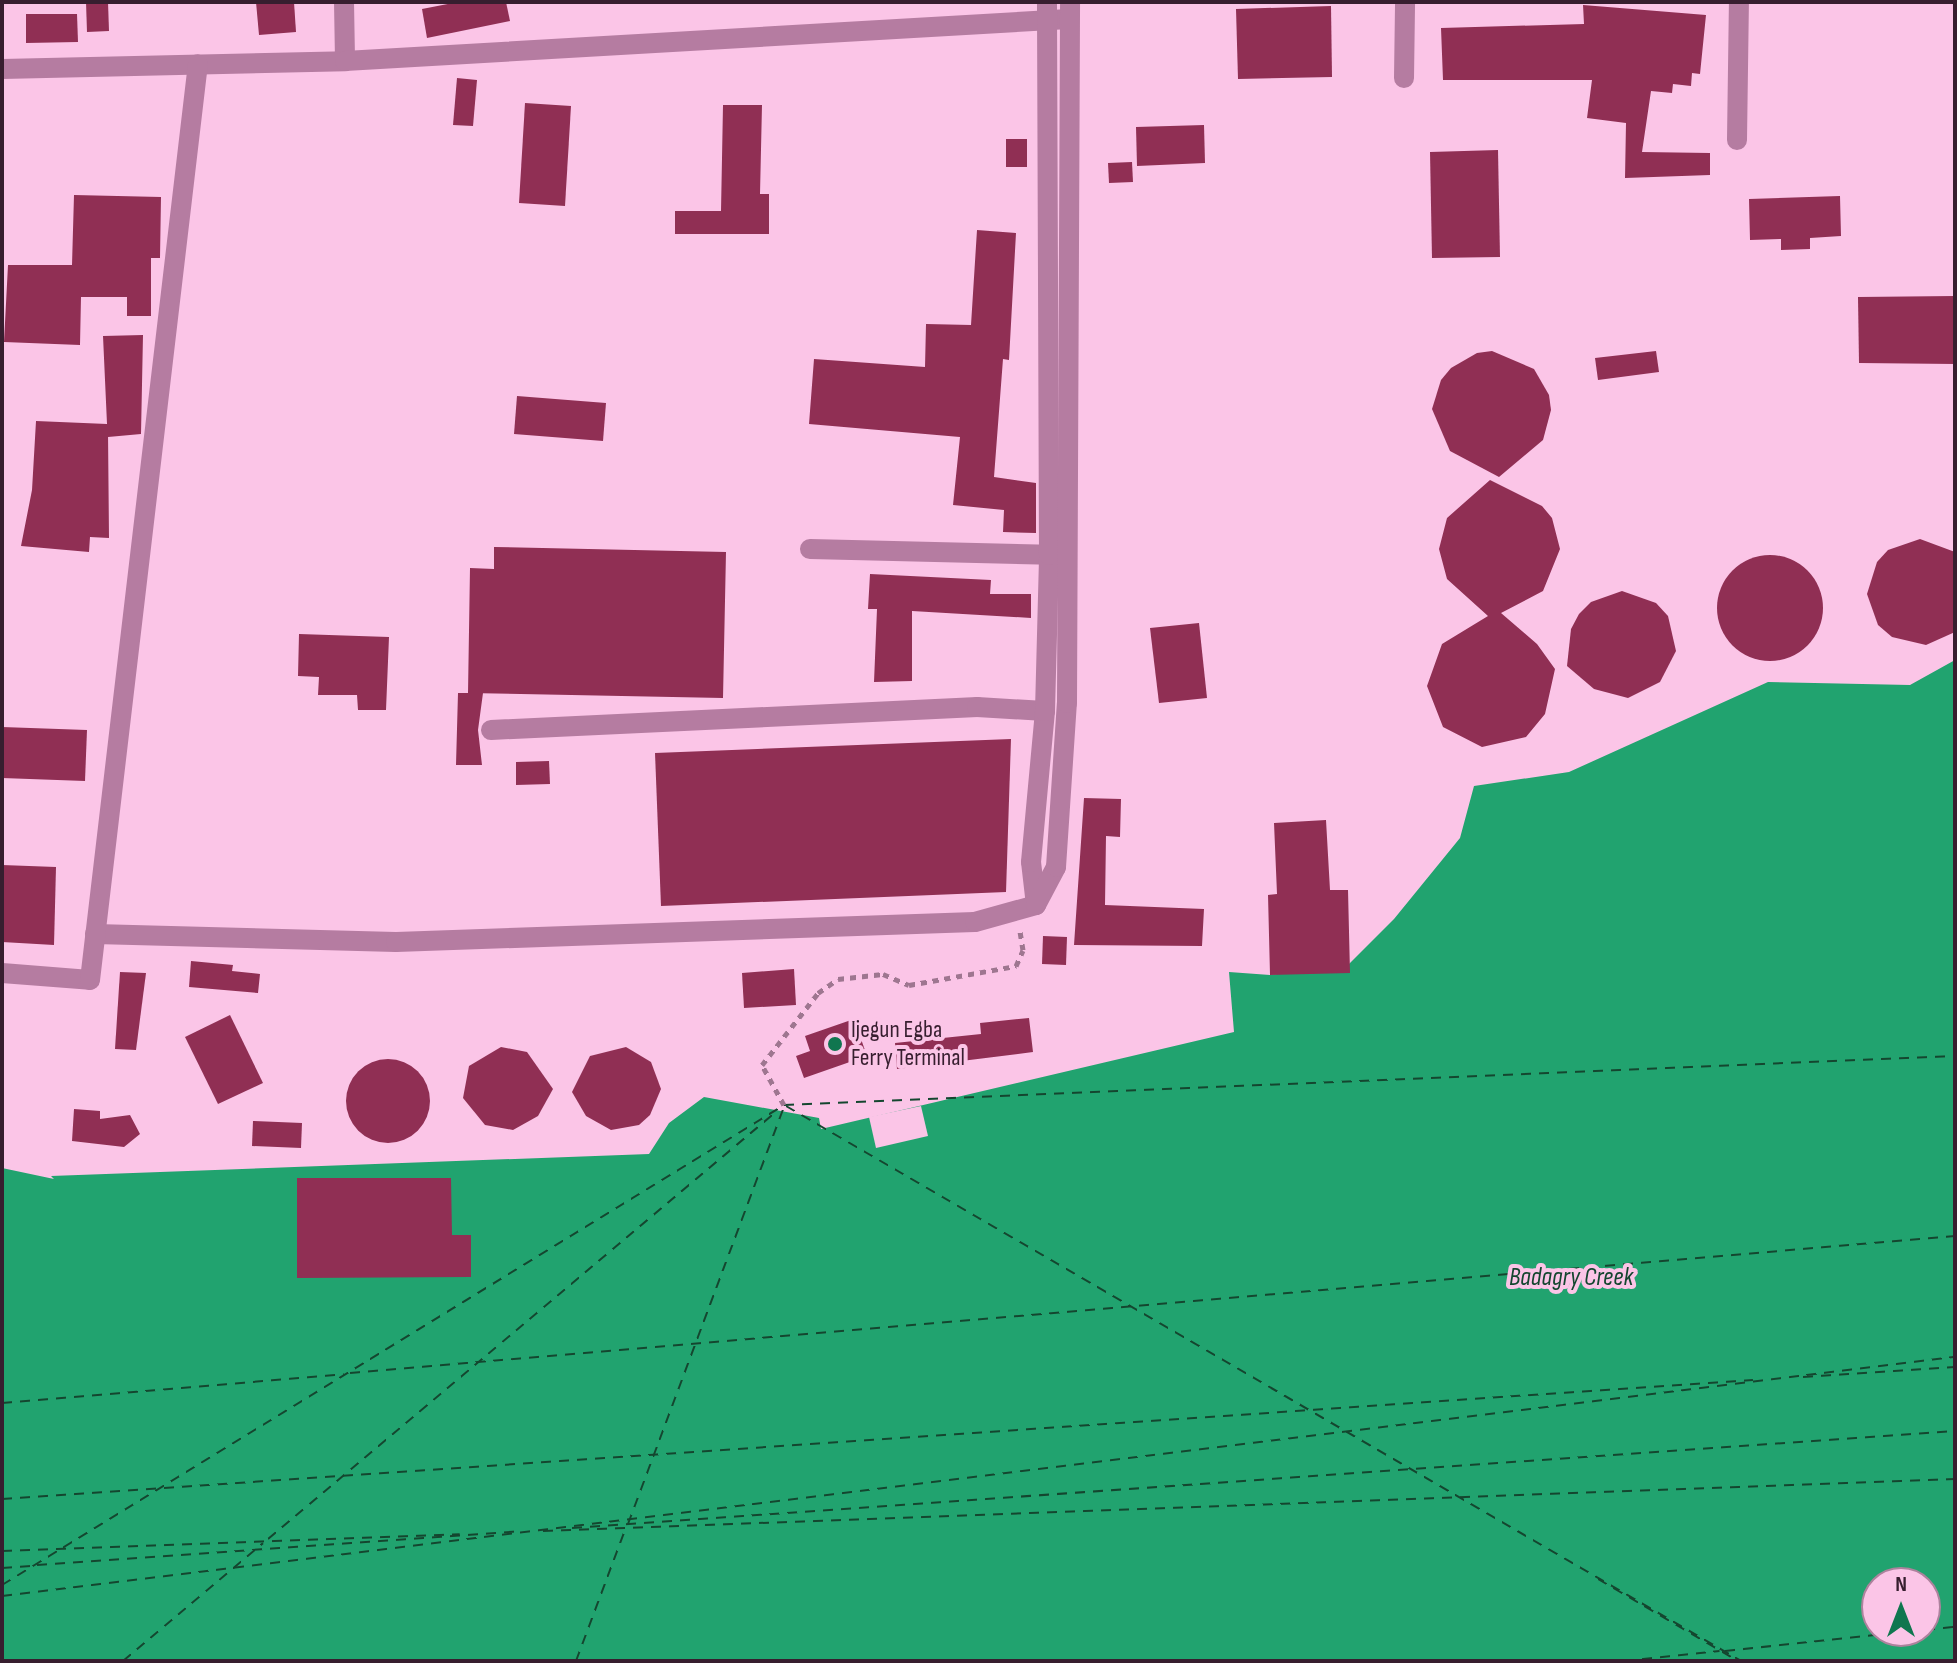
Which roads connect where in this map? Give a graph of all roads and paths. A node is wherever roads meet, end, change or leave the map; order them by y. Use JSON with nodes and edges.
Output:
{"nodes":[{"id":1,"x":344,"y":2,"type":"edge"},
{"id":2,"x":1405,"y":2,"type":"edge"},
{"id":3,"x":1739,"y":2,"type":"edge"},
{"id":4,"x":1069,"y":10,"type":"edge"},
{"id":5,"x":1047,"y":11,"type":"edge"},
{"id":6,"x":345,"y":61,"type":"junction"},
{"id":7,"x":198,"y":64,"type":"junction"},
{"id":8,"x":2,"y":69,"type":"edge"},
{"id":9,"x":1404,"y":78,"type":"dead end"},
{"id":10,"x":1737,"y":140,"type":"dead end"},
{"id":11,"x":810,"y":549,"type":"dead end"},
{"id":12,"x":1049,"y":555,"type":"junction"},
{"id":13,"x":1045,"y":711,"type":"junction"},
{"id":14,"x":491,"y":730,"type":"dead end"},
{"id":15,"x":1026,"y":908,"type":"junction"},
{"id":16,"x":95,"y":934,"type":"junction"},
{"id":17,"x":2,"y":973,"type":"edge"},
{"id":18,"x":784,"y":1105,"type":"dead end"}],
"edges":[{"from":1,"to":6,"type":"street"},
{"from":2,"to":9,"type":"street"},
{"from":3,"to":10,"type":"street"},
{"from":4,"to":5,"type":"street"},
{"from":4,"to":15,"type":"street"},
{"from":5,"to":6,"type":"street"},
{"from":5,"to":12,"type":"street"},
{"from":6,"to":7,"type":"street"},
{"from":7,"to":8,"type":"street"},
{"from":7,"to":16,"type":"street"},
{"from":11,"to":12,"type":"street"},
{"from":12,"to":13,"type":"street"},
{"from":13,"to":14,"type":"street"},
{"from":13,"to":15,"type":"street"},
{"from":15,"to":16,"type":"street"},
{"from":15,"to":18,"type":"path"},
{"from":16,"to":17,"type":"street"}]}
